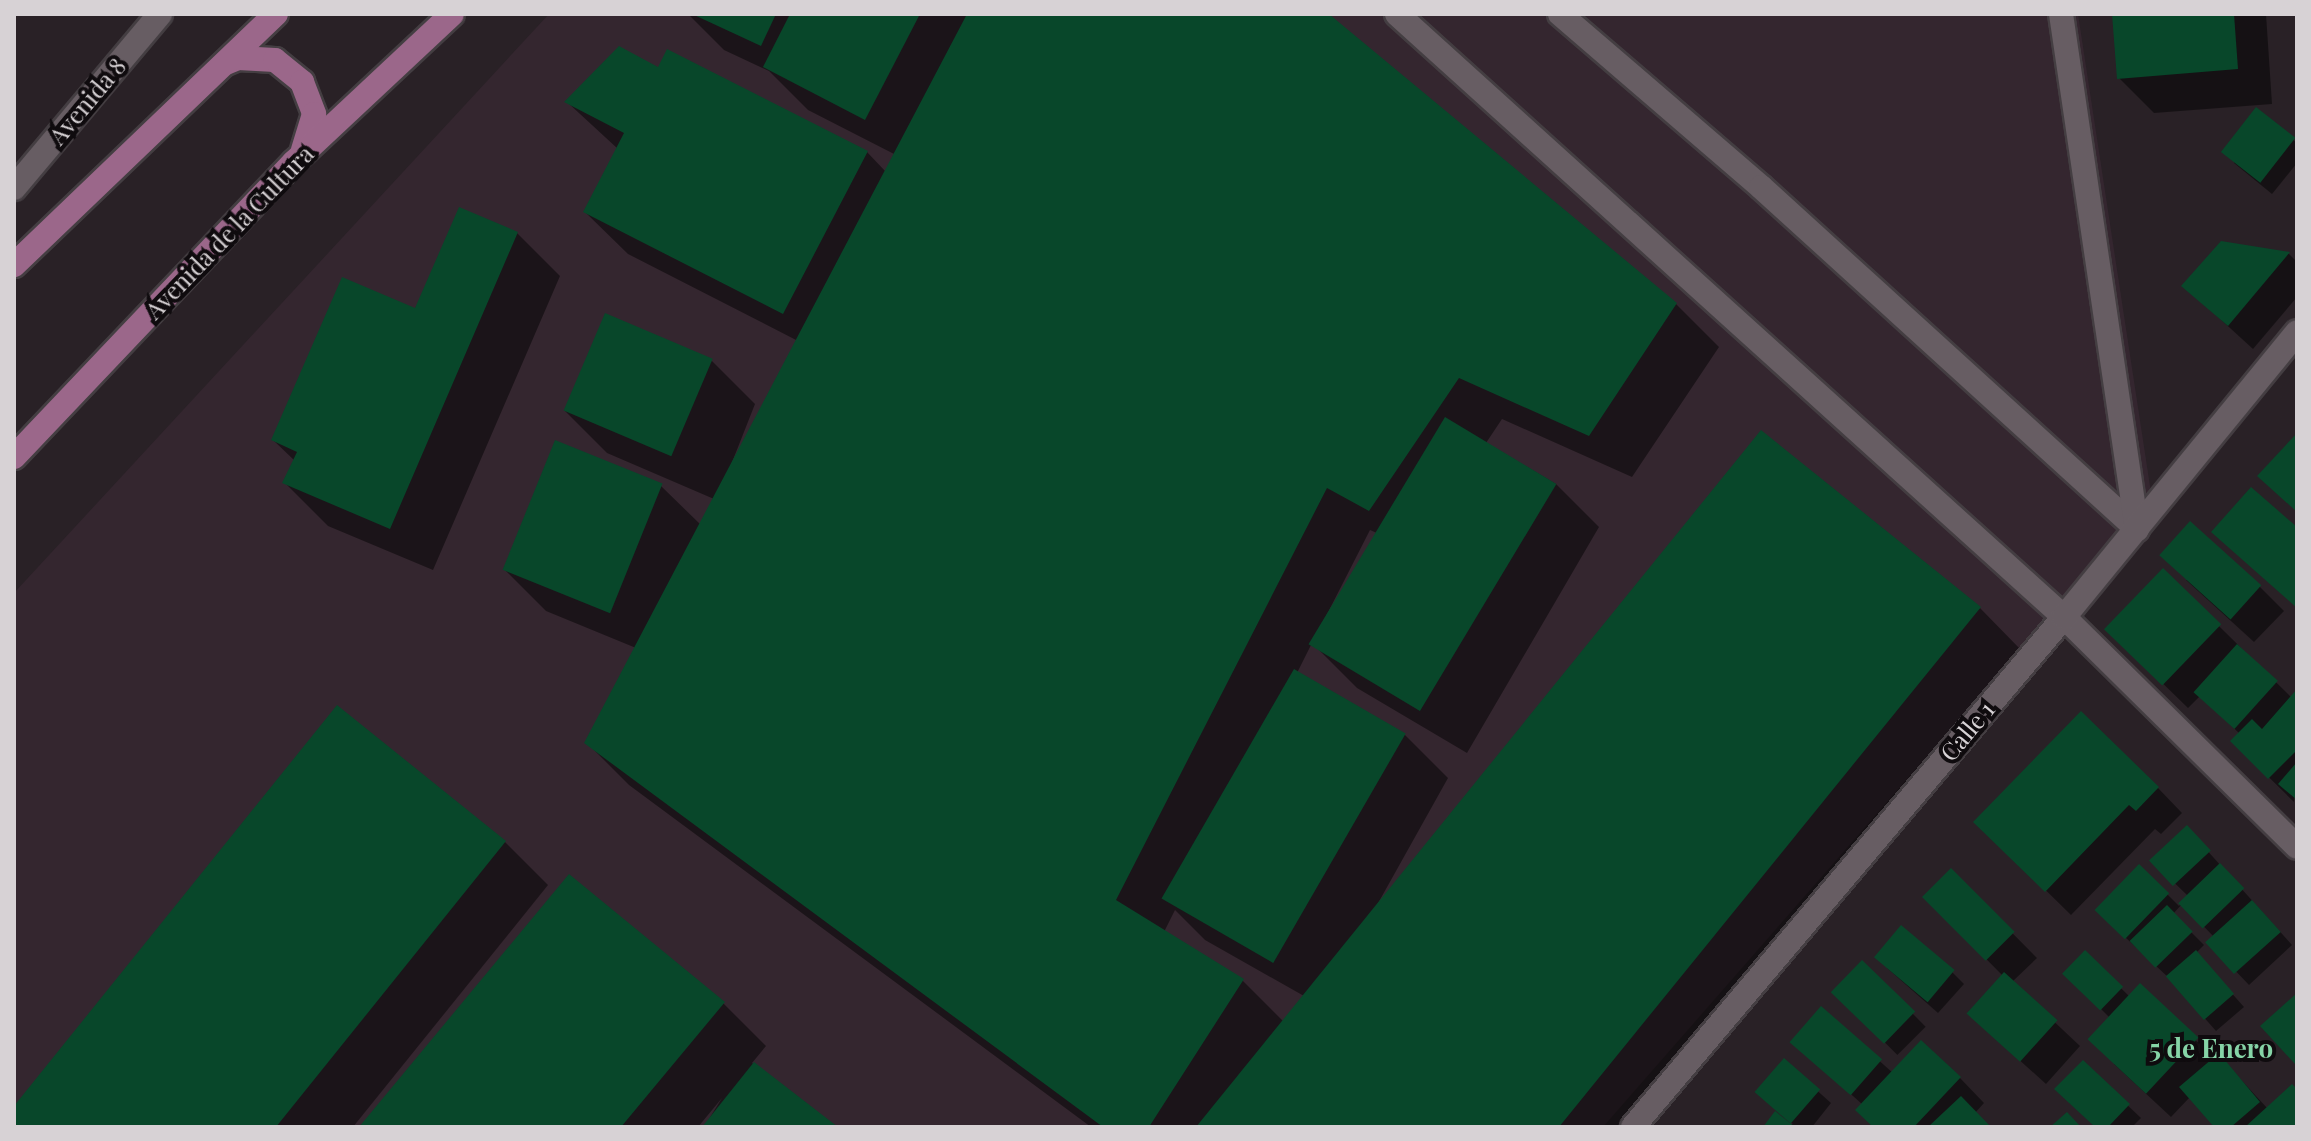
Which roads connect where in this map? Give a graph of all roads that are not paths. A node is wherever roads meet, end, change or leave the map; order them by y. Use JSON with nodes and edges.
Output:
{"nodes":[{"id":1,"x":160,"y":14,"type":"edge"},
{"id":2,"x":276,"y":14,"type":"edge"},
{"id":3,"x":452,"y":14,"type":"edge"},
{"id":4,"x":1397,"y":14,"type":"edge"},
{"id":5,"x":1560,"y":14,"type":"edge"},
{"id":6,"x":2061,"y":14,"type":"edge"},
{"id":7,"x":223,"y":64,"type":"junction"},
{"id":8,"x":294,"y":162,"type":"junction"},
{"id":9,"x":14,"y":188,"type":"edge"},
{"id":10,"x":14,"y":265,"type":"edge"},
{"id":11,"x":2297,"y":332,"type":"edge"},
{"id":12,"x":14,"y":457,"type":"edge"},
{"id":13,"x":2137,"y":529,"type":"junction"},
{"id":14,"x":2064,"y":617,"type":"junction"},
{"id":15,"x":2297,"y":847,"type":"edge"},
{"id":16,"x":1633,"y":1127,"type":"edge"}],
"edges":[{"from":1,"to":9,"type":"street","name":"Avenida 8"},
{"from":2,"to":7,"type":"main road"},
{"from":3,"to":8,"type":"main road","name":"Avenida de la Cultura"},
{"from":4,"to":14,"type":"street"},
{"from":5,"to":13,"type":"street"},
{"from":6,"to":13,"type":"street"},
{"from":7,"to":8,"type":"main road"},
{"from":7,"to":10,"type":"main road"},
{"from":8,"to":12,"type":"main road","name":"Avenida de la Cultura"},
{"from":11,"to":13,"type":"street","name":"Calle 1"},
{"from":13,"to":14,"type":"street","name":"Calle 1"},
{"from":14,"to":15,"type":"street"},
{"from":14,"to":16,"type":"street","name":"Calle 1"}]}
